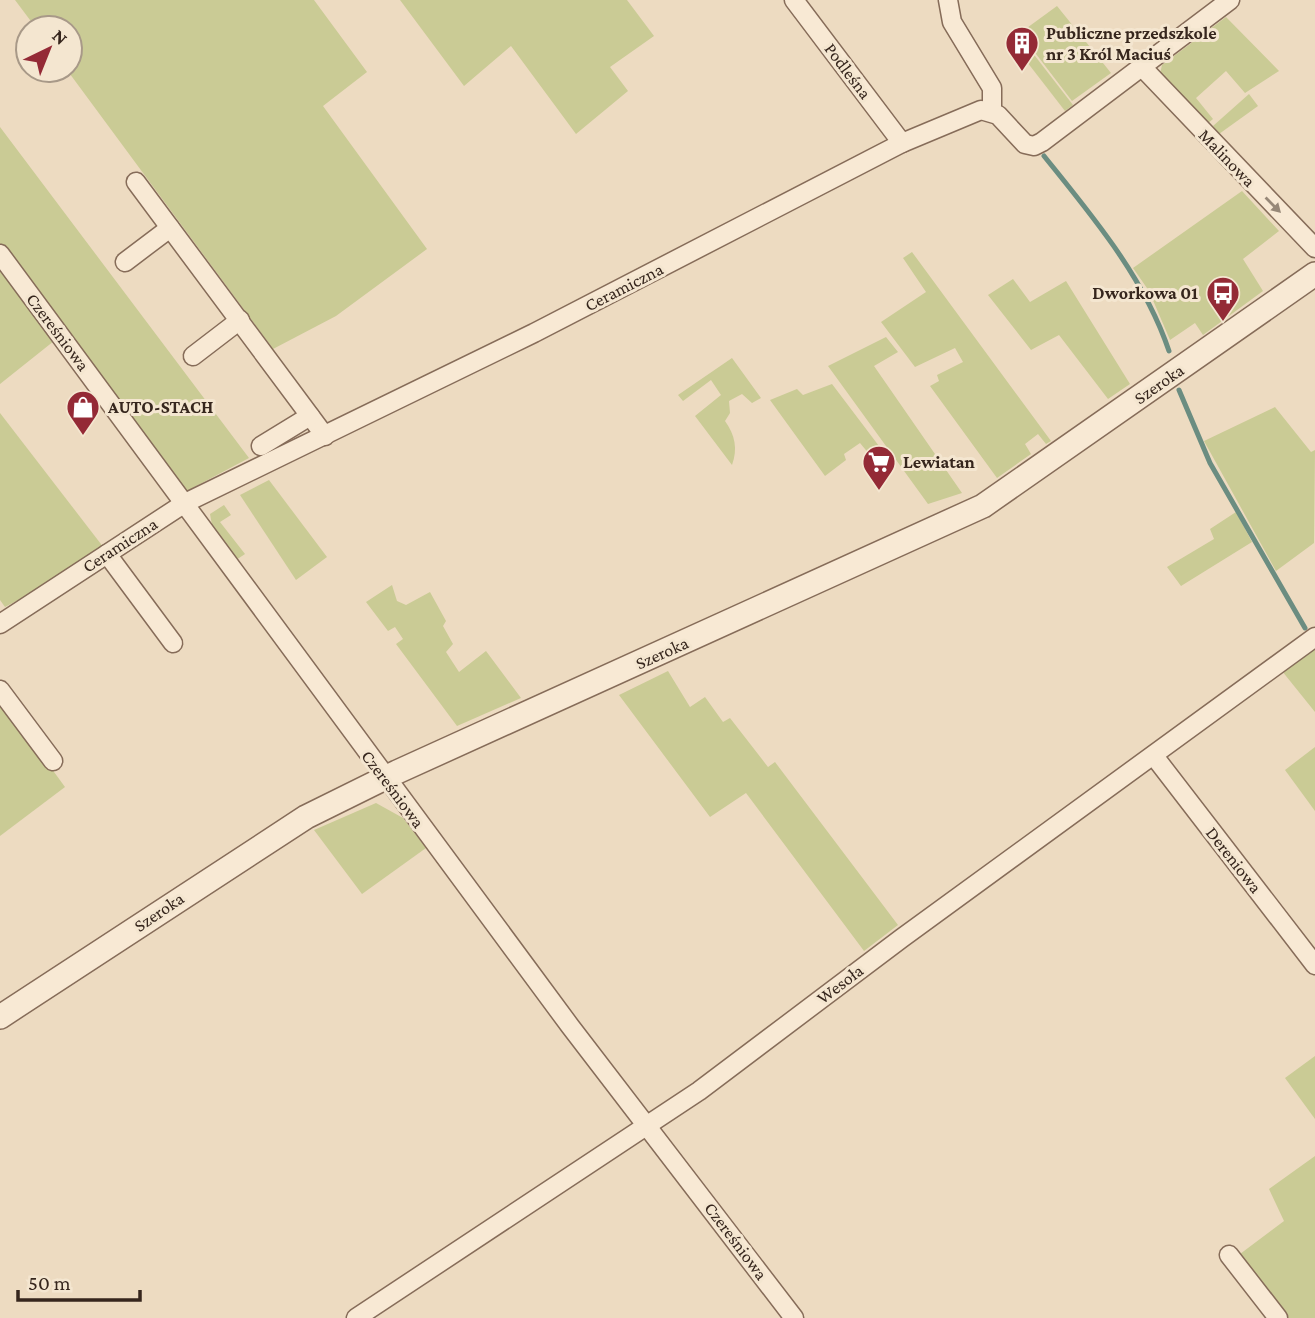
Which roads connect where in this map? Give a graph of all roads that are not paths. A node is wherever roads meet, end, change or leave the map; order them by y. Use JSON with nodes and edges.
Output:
{"nodes":[{"id":1,"x":794,"y":0,"type":"edge"},
{"id":2,"x":948,"y":0,"type":"edge"},
{"id":3,"x":1230,"y":0,"type":"edge"},
{"id":4,"x":1142,"y":67,"type":"junction"},
{"id":5,"x":992,"y":111,"type":"junction"},
{"id":6,"x":902,"y":143,"type":"junction"},
{"id":7,"x":136,"y":182,"type":"dead end"},
{"id":8,"x":170,"y":228,"type":"junction"},
{"id":9,"x":1315,"y":248,"type":"edge"},
{"id":10,"x":0,"y":254,"type":"edge"},
{"id":11,"x":125,"y":262,"type":"dead end"},
{"id":12,"x":1315,"y":274,"type":"edge"},
{"id":13,"x":240,"y":320,"type":"junction"},
{"id":14,"x":193,"y":356,"type":"dead end"},
{"id":15,"x":310,"y":416,"type":"junction"},
{"id":16,"x":325,"y":436,"type":"junction"},
{"id":17,"x":261,"y":446,"type":"dead end"},
{"id":18,"x":185,"y":503,"type":"junction"},
{"id":19,"x":107,"y":554,"type":"junction"},
{"id":20,"x":2,"y":618,"type":"edge"},
{"id":21,"x":1315,"y":637,"type":"edge"},
{"id":22,"x":173,"y":643,"type":"dead end"},
{"id":23,"x":0,"y":690,"type":"edge"},
{"id":24,"x":1154,"y":756,"type":"junction"},
{"id":25,"x":53,"y":761,"type":"dead end"},
{"id":26,"x":385,"y":778,"type":"junction"},
{"id":27,"x":1315,"y":965,"type":"edge"},
{"id":28,"x":0,"y":1017,"type":"edge"},
{"id":29,"x":648,"y":1126,"type":"junction"},
{"id":30,"x":1229,"y":1255,"type":"dead end"},
{"id":31,"x":356,"y":1318,"type":"edge"},
{"id":32,"x":794,"y":1318,"type":"edge"},
{"id":33,"x":1278,"y":1318,"type":"edge"}],
"edges":[{"from":1,"to":6,"type":"street","name":"Podleśna"},
{"from":2,"to":5,"type":"street"},
{"from":3,"to":4,"type":"street"},
{"from":4,"to":5,"type":"street"},
{"from":4,"to":9,"type":"street","name":"Malinowa","one_way":true},
{"from":5,"to":6,"type":"street","name":"Ceramiczna"},
{"from":6,"to":16,"type":"street","name":"Ceramiczna"},
{"from":7,"to":8,"type":"street"},
{"from":8,"to":11,"type":"street"},
{"from":8,"to":13,"type":"street"},
{"from":10,"to":18,"type":"street","name":"Czereśniowa"},
{"from":12,"to":26,"type":"street","name":"Szeroka"},
{"from":13,"to":14,"type":"street"},
{"from":13,"to":15,"type":"street"},
{"from":15,"to":16,"type":"street"},
{"from":15,"to":17,"type":"street"},
{"from":16,"to":18,"type":"street","name":"Ceramiczna"},
{"from":18,"to":19,"type":"street","name":"Ceramiczna"},
{"from":18,"to":26,"type":"street","name":"Czereśniowa"},
{"from":19,"to":20,"type":"street","name":"Ceramiczna"},
{"from":19,"to":22,"type":"street"},
{"from":21,"to":24,"type":"street","name":"Wesoła"},
{"from":23,"to":25,"type":"street"},
{"from":24,"to":27,"type":"street","name":"Dereniowa"},
{"from":24,"to":29,"type":"street","name":"Wesoła"},
{"from":26,"to":28,"type":"street","name":"Szeroka"},
{"from":26,"to":29,"type":"street","name":"Czereśniowa"},
{"from":29,"to":31,"type":"street","name":"Wesoła"},
{"from":29,"to":32,"type":"street","name":"Czereśniowa"},
{"from":30,"to":33,"type":"street"}]}
